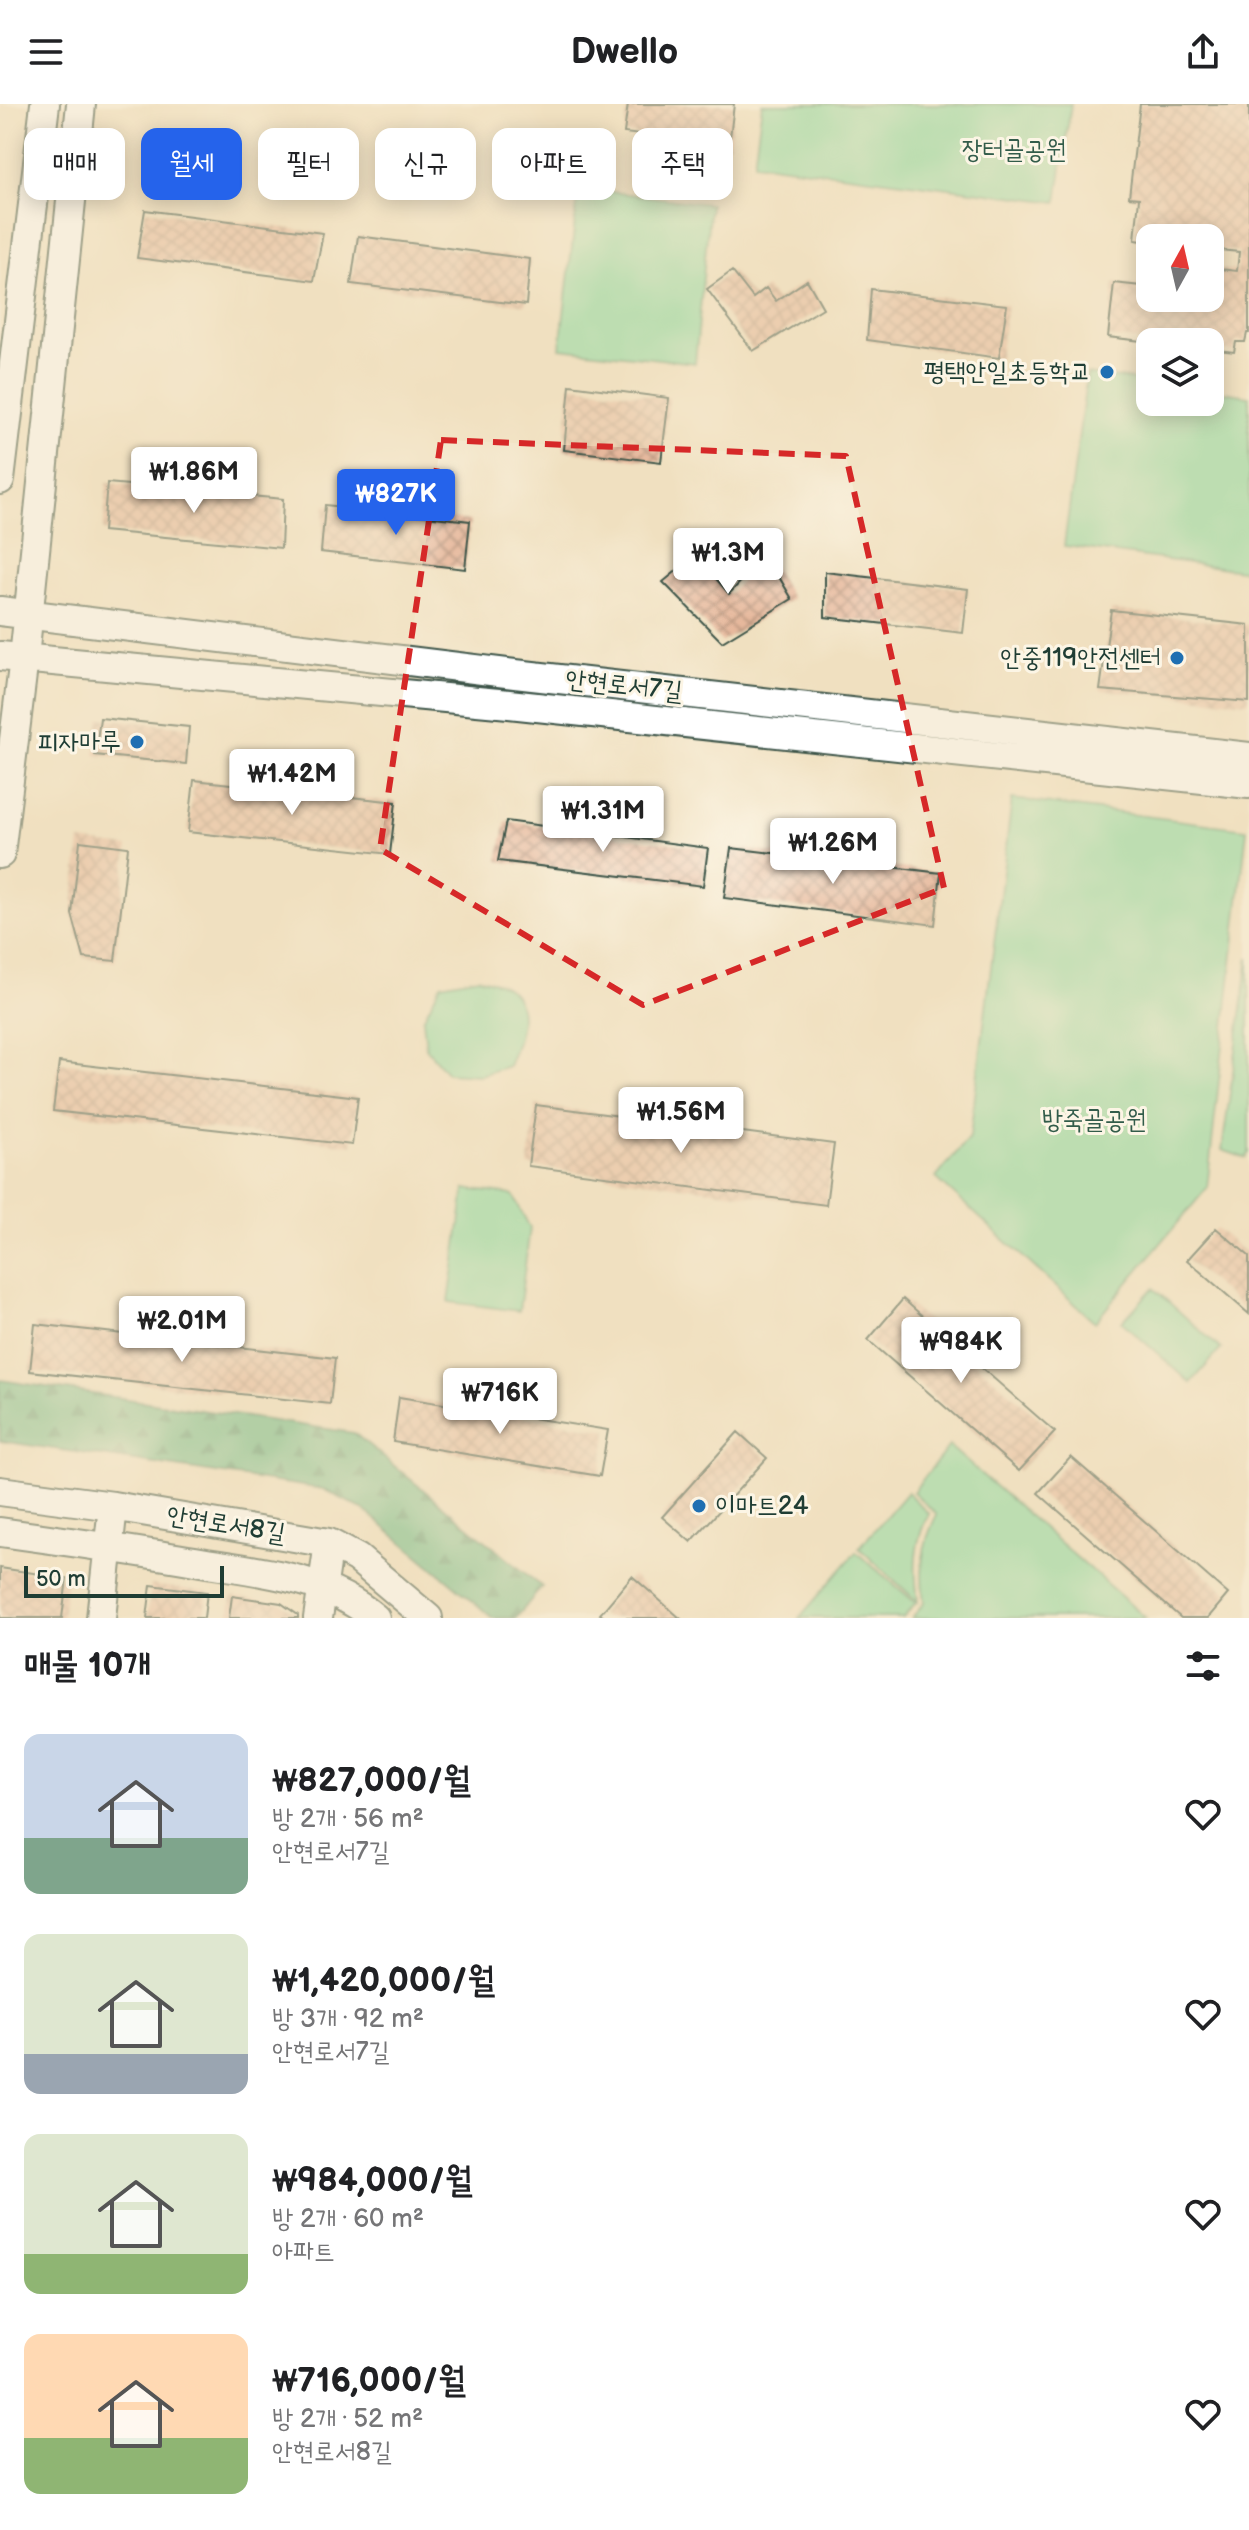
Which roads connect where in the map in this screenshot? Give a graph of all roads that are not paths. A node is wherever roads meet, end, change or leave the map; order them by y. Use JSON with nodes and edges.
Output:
{"nodes":[{"id":1,"x":45,"y":104,"type":"edge"},
{"id":2,"x":81,"y":104,"type":"edge"},
{"id":3,"x":0,"y":480,"type":"edge"},
{"id":4,"x":0,"y":611,"type":"edge"},
{"id":5,"x":28,"y":615,"type":"junction"},
{"id":6,"x":12,"y":657,"type":"edge"},
{"id":7,"x":1249,"y":757,"type":"edge"},
{"id":8,"x":1249,"y":784,"type":"edge"},
{"id":9,"x":0,"y":854,"type":"edge"},
{"id":10,"x":0,"y":1491,"type":"edge"},
{"id":11,"x":113,"y":1506,"type":"junction"},
{"id":12,"x":0,"y":1532,"type":"edge"},
{"id":13,"x":329,"y":1543,"type":"junction"},
{"id":14,"x":109,"y":1547,"type":"junction"},
{"id":15,"x":323,"y":1586,"type":"junction"},
{"id":16,"x":101,"y":1618,"type":"edge"},
{"id":17,"x":318,"y":1618,"type":"edge"},
{"id":18,"x":375,"y":1618,"type":"edge"},
{"id":19,"x":428,"y":1618,"type":"edge"}],
"edges":[{"from":1,"to":3,"type":"street"},
{"from":2,"to":5,"type":"street"},
{"from":4,"to":5,"type":"street","name":"안현로서7길"},
{"from":5,"to":6,"type":"street"},
{"from":5,"to":7,"type":"street","name":"안현로서7길"},
{"from":6,"to":8,"type":"street","name":"안현로서7길"},
{"from":6,"to":9,"type":"street"},
{"from":10,"to":11,"type":"street","name":"안현로서8길"},
{"from":11,"to":13,"type":"street","name":"안현로서8길"},
{"from":11,"to":14,"type":"street"},
{"from":12,"to":14,"type":"street","name":"안현로서8길"},
{"from":13,"to":15,"type":"street"},
{"from":13,"to":19,"type":"street","name":"안현로서8길"},
{"from":14,"to":15,"type":"street","name":"안현로서8길"},
{"from":14,"to":16,"type":"street"},
{"from":15,"to":17,"type":"street"},
{"from":15,"to":18,"type":"street","name":"안현로서8길"}]}
